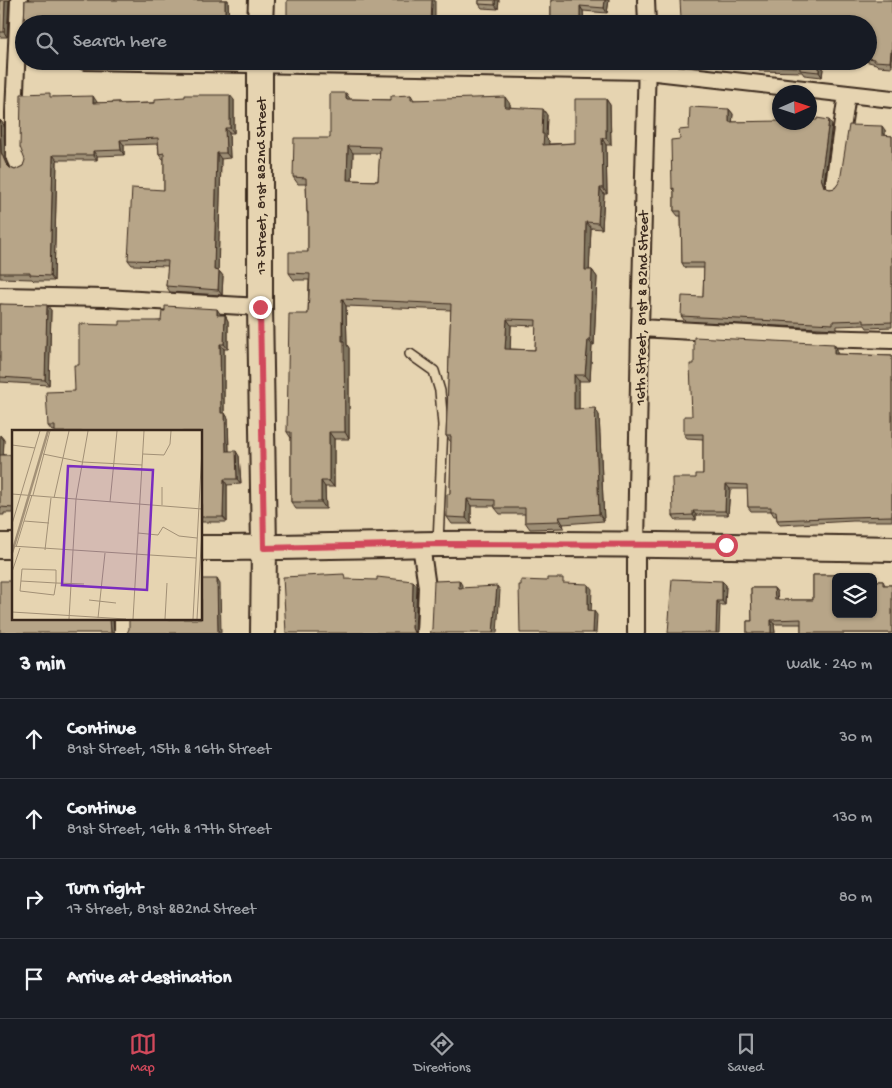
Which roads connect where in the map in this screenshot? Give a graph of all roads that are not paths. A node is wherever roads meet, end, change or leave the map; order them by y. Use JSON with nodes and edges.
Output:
{"nodes":[{"id":1,"x":19,"y":0,"type":"edge"},
{"id":2,"x":260,"y":0,"type":"edge"},
{"id":3,"x":646,"y":0,"type":"edge"},
{"id":4,"x":18,"y":15,"type":"edge"},
{"id":5,"x":260,"y":15,"type":"edge"},
{"id":6,"x":647,"y":15,"type":"edge"},
{"id":7,"x":15,"y":41,"type":"edge"},
{"id":8,"x":13,"y":61,"type":"edge"},
{"id":9,"x":260,"y":70,"type":"edge"},
{"id":10,"x":647,"y":70,"type":"edge"},
{"id":11,"x":676,"y":70,"type":"edge"},
{"id":12,"x":847,"y":94,"type":"junction"},
{"id":13,"x":892,"y":99,"type":"edge"},
{"id":14,"x":19,"y":165,"type":"dead end"},
{"id":15,"x":834,"y":184,"type":"dead end"},
{"id":16,"x":0,"y":296,"type":"edge"},
{"id":17,"x":260,"y":307,"type":"junction"},
{"id":18,"x":640,"y":328,"type":"junction"},
{"id":19,"x":892,"y":340,"type":"edge"},
{"id":20,"x":410,"y":354,"type":"dead end"},
{"id":21,"x":430,"y":544,"type":"junction"},
{"id":22,"x":636,"y":546,"type":"junction"},
{"id":23,"x":202,"y":548,"type":"edge"},
{"id":24,"x":264,"y":548,"type":"junction"},
{"id":25,"x":892,"y":549,"type":"edge"},
{"id":26,"x":123,"y":620,"type":"edge"},
{"id":27,"x":124,"y":633,"type":"edge"},
{"id":28,"x":263,"y":633,"type":"edge"},
{"id":29,"x":425,"y":633,"type":"edge"},
{"id":30,"x":636,"y":633,"type":"edge"}],
"edges":[{"from":1,"to":4,"type":"street"},
{"from":2,"to":5,"type":"street"},
{"from":3,"to":6,"type":"street"},
{"from":7,"to":8,"type":"street"},
{"from":8,"to":14,"type":"street"},
{"from":9,"to":17,"type":"street","name":"17 Street, 81st &82nd Street"},
{"from":10,"to":18,"type":"street","name":"16th Street, 81st & 82nd Street"},
{"from":11,"to":12,"type":"street"},
{"from":12,"to":13,"type":"street"},
{"from":12,"to":15,"type":"street"},
{"from":16,"to":17,"type":"street"},
{"from":17,"to":24,"type":"street","name":"17 Street, 81st &82nd Street"},
{"from":18,"to":19,"type":"street"},
{"from":18,"to":22,"type":"street","name":"16th Street, 81st & 82nd Street"},
{"from":20,"to":21,"type":"lane"},
{"from":21,"to":22,"type":"street"},
{"from":21,"to":24,"type":"street"},
{"from":21,"to":29,"type":"street"},
{"from":22,"to":25,"type":"street"},
{"from":22,"to":30,"type":"street","name":"16th Street, 81st & 82nd Street"},
{"from":23,"to":24,"type":"street"},
{"from":24,"to":28,"type":"street","name":"17 Street, 81st &82nd Street"},
{"from":26,"to":27,"type":"street"}]}
